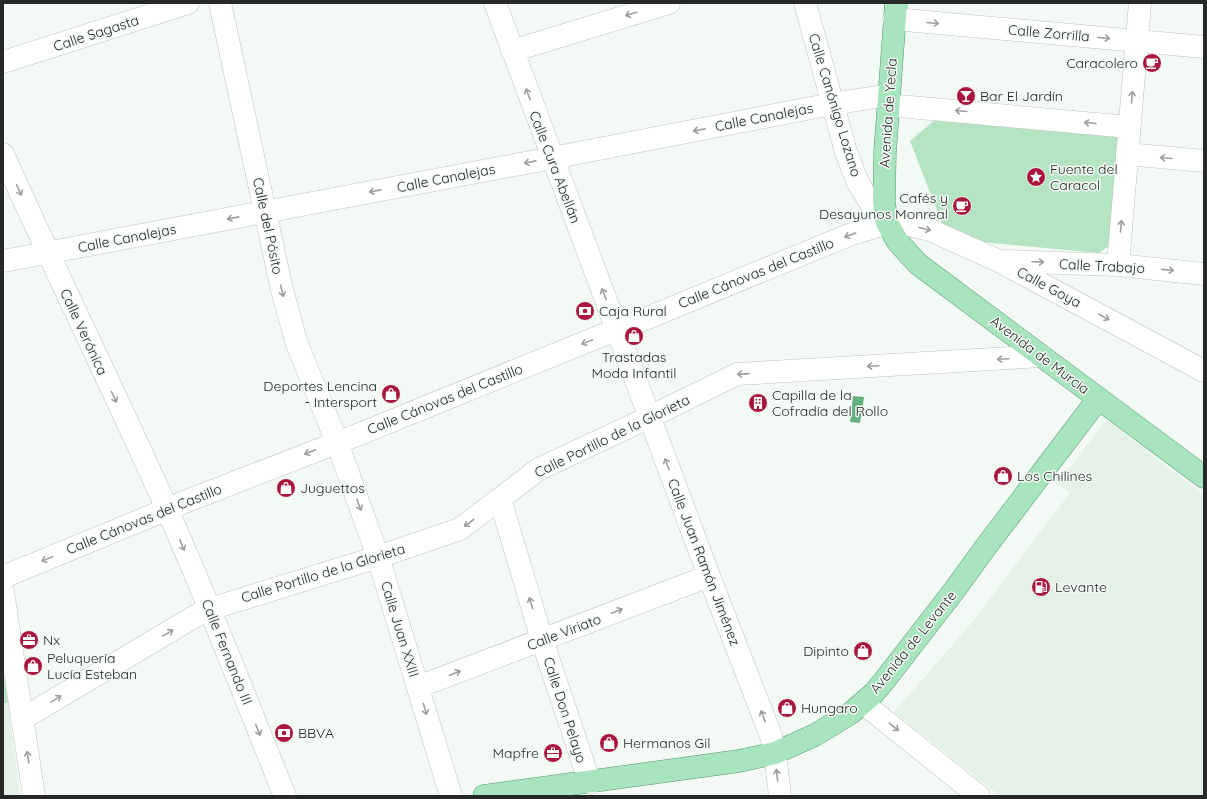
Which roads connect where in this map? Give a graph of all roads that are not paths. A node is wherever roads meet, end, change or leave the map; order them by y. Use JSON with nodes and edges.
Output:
{"nodes":[{"id":1,"x":188,"y":3,"type":"edge"},
{"id":2,"x":220,"y":3,"type":"edge"},
{"id":3,"x":495,"y":3,"type":"edge"},
{"id":4,"x":669,"y":3,"type":"edge"},
{"id":5,"x":805,"y":3,"type":"edge"},
{"id":6,"x":1140,"y":3,"type":"edge"},
{"id":7,"x":895,"y":11,"type":"edge"},
{"id":8,"x":1137,"y":41,"type":"junction"},
{"id":9,"x":1204,"y":47,"type":"edge"},
{"id":10,"x":512,"y":51,"type":"junction"},
{"id":11,"x":3,"y":62,"type":"edge"},
{"id":12,"x":888,"y":100,"type":"junction"},
{"id":13,"x":832,"y":104,"type":"junction"},
{"id":14,"x":1129,"y":127,"type":"junction"},
{"id":15,"x":3,"y":154,"type":"edge"},
{"id":16,"x":1127,"y":154,"type":"junction"},
{"id":17,"x":552,"y":158,"type":"junction"},
{"id":18,"x":1204,"y":161,"type":"edge"},
{"id":19,"x":265,"y":212,"type":"junction"},
{"id":20,"x":887,"y":223,"type":"junction"},
{"id":21,"x":47,"y":253,"type":"junction"},
{"id":22,"x":999,"y":260,"type":"junction"},
{"id":23,"x":3,"y":261,"type":"edge"},
{"id":24,"x":1118,"y":265,"type":"junction"},
{"id":25,"x":1204,"y":274,"type":"edge"},
{"id":26,"x":617,"y":330,"type":"junction"},
{"id":27,"x":1042,"y":356,"type":"junction"},
{"id":28,"x":1204,"y":371,"type":"edge"},
{"id":29,"x":1098,"y":399,"type":"junction"},
{"id":30,"x":650,"y":418,"type":"junction"},
{"id":31,"x":336,"y":442,"type":"junction"},
{"id":32,"x":1204,"y":477,"type":"edge"},
{"id":33,"x":500,"y":500,"type":"junction"},
{"id":34,"x":167,"y":509,"type":"junction"},
{"id":35,"x":378,"y":557,"type":"junction"},
{"id":36,"x":709,"y":576,"type":"junction"},
{"id":37,"x":3,"y":577,"type":"edge"},
{"id":38,"x":3,"y":592,"type":"edge"},
{"id":39,"x":210,"y":609,"type":"junction"},
{"id":40,"x":542,"y":640,"type":"junction"},
{"id":41,"x":418,"y":687,"type":"junction"},
{"id":42,"x":863,"y":703,"type":"junction"},
{"id":43,"x":22,"y":719,"type":"junction"},
{"id":44,"x":775,"y":754,"type":"junction"},
{"id":45,"x":590,"y":783,"type":"junction"},
{"id":46,"x":34,"y":796,"type":"edge"},
{"id":47,"x":285,"y":796,"type":"edge"},
{"id":48,"x":451,"y":796,"type":"edge"},
{"id":49,"x":484,"y":796,"type":"edge"},
{"id":50,"x":780,"y":796,"type":"edge"},
{"id":51,"x":979,"y":796,"type":"edge"}],
"edges":[{"from":1,"to":11,"type":"street","name":"Calle Sagasta"},
{"from":2,"to":19,"type":"street","name":"Calle del Pósito"},
{"from":3,"to":10,"type":"street","name":"Calle Cura Abellán"},
{"from":4,"to":10,"type":"street","one_way":true},
{"from":5,"to":13,"type":"street","name":"Calle Canónigo Lozano"},
{"from":6,"to":8,"type":"street"},
{"from":7,"to":8,"type":"street","name":"Calle Zorrilla","one_way":true},
{"from":7,"to":12,"type":"main road","name":"Avenida de Yecla"},
{"from":8,"to":9,"type":"street","name":"Calle Zorrilla"},
{"from":14,"to":8,"type":"street","one_way":true},
{"from":17,"to":10,"type":"street","name":"Calle Cura Abellán","one_way":true},
{"from":12,"to":13,"type":"street","name":"Calle Canalejas"},
{"from":14,"to":12,"type":"street","name":"Calle Canalejas","one_way":true},
{"from":12,"to":20,"type":"main road","name":"Avenida de Yecla"},
{"from":13,"to":17,"type":"street","name":"Calle Canalejas","one_way":true},
{"from":13,"to":20,"type":"street","name":"Calle Canónigo Lozano"},
{"from":14,"to":16,"type":"street"},
{"from":15,"to":21,"type":"street","name":"Calle Verónica","one_way":true},
{"from":18,"to":16,"type":"street","one_way":true},
{"from":24,"to":16,"type":"street","one_way":true},
{"from":17,"to":19,"type":"street","name":"Calle Canalejas","one_way":true},
{"from":26,"to":17,"type":"street","name":"Calle Cura Abellán","one_way":true},
{"from":19,"to":21,"type":"street","name":"Calle Canalejas","one_way":true},
{"from":19,"to":31,"type":"street","name":"Calle del Pósito","one_way":true},
{"from":20,"to":22,"type":"street","name":"Calle Goya","one_way":true},
{"from":20,"to":26,"type":"street","name":"Calle Cánovas del Castillo","one_way":true},
{"from":20,"to":27,"type":"main road","name":"Avenida de Murcia"},
{"from":21,"to":23,"type":"street","name":"Calle Canalejas"},
{"from":21,"to":34,"type":"street","name":"Calle Verónica","one_way":true},
{"from":22,"to":24,"type":"street","name":"Calle Trabajo","one_way":true},
{"from":22,"to":28,"type":"street","name":"Calle Goya","one_way":true},
{"from":24,"to":25,"type":"street","name":"Calle Trabajo","one_way":true},
{"from":26,"to":30,"type":"street","name":"Calle Juan Ramón Jiménez"},
{"from":26,"to":31,"type":"street","name":"Calle Cánovas del Castillo","one_way":true},
{"from":27,"to":29,"type":"main road","name":"Avenida de Murcia"},
{"from":27,"to":30,"type":"street","name":"Calle Portillo de la Glorieta","one_way":true},
{"from":29,"to":32,"type":"main road","name":"Avenida de Murcia"},
{"from":29,"to":42,"type":"main road","name":"Avenida de Levante"},
{"from":30,"to":33,"type":"street","name":"Calle Portillo de la Glorieta"},
{"from":36,"to":30,"type":"street","name":"Calle Juan Ramón Jiménez","one_way":true},
{"from":31,"to":34,"type":"street","name":"Calle Cánovas del Castillo","one_way":true},
{"from":31,"to":35,"type":"street","name":"Calle Juan XXIII","one_way":true},
{"from":33,"to":35,"type":"street","name":"Calle Portillo de la Glorieta","one_way":true},
{"from":40,"to":33,"type":"street","name":"Calle Don Pelayo","one_way":true},
{"from":34,"to":37,"type":"street","name":"Calle Cánovas del Castillo","one_way":true},
{"from":34,"to":39,"type":"street","name":"Calle Fernando III","one_way":true},
{"from":35,"to":39,"type":"street","name":"Calle Portillo de la Glorieta"},
{"from":35,"to":41,"type":"street","name":"Calle Juan XXIII"},
{"from":40,"to":36,"type":"street","name":"Calle Viriato","one_way":true},
{"from":44,"to":36,"type":"street","name":"Calle Juan Ramón Jiménez","one_way":true},
{"from":38,"to":43,"type":"street"},
{"from":43,"to":39,"type":"street","name":"Calle Portillo de la Glorieta","one_way":true},
{"from":39,"to":47,"type":"street","name":"Calle Fernando III","one_way":true},
{"from":41,"to":40,"type":"street","name":"Calle Viriato","one_way":true},
{"from":40,"to":45,"type":"street","name":"Calle Don Pelayo"},
{"from":41,"to":48,"type":"street","name":"Calle Juan XXIII","one_way":true},
{"from":42,"to":44,"type":"main road","name":"Avenida de Levante"},
{"from":42,"to":51,"type":"street","one_way":true},
{"from":46,"to":43,"type":"street","one_way":true},
{"from":44,"to":45,"type":"main road","name":"Avenida de Levante"},
{"from":50,"to":44,"type":"street","name":"Calle Juan Ramón Jiménez","one_way":true},
{"from":45,"to":49,"type":"main road","name":"Avenida de Levante"}]}
